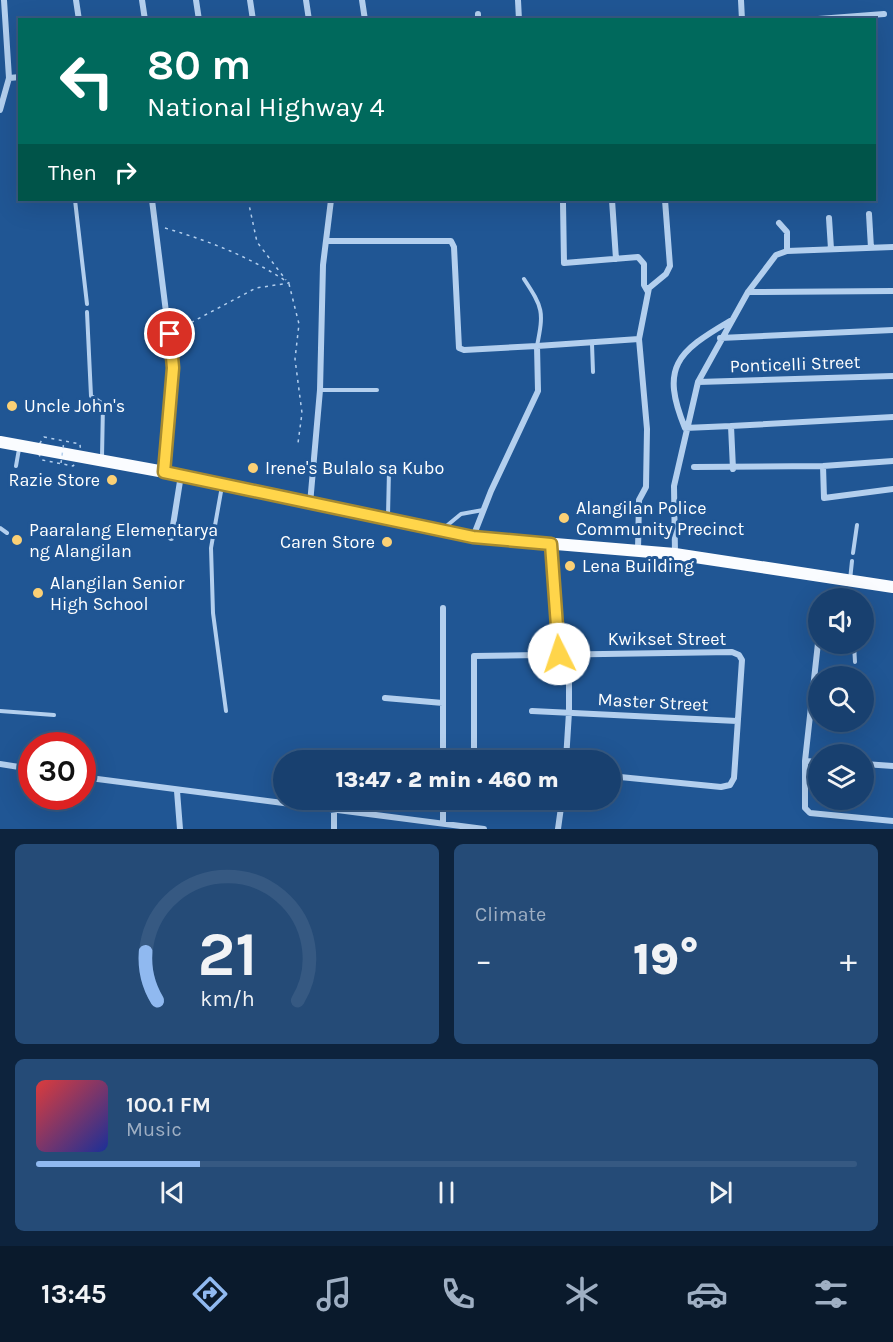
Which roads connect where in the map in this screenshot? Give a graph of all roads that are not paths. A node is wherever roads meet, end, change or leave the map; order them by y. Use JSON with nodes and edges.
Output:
{"nodes":[{"id":1,"x":4,"y":0,"type":"edge"},
{"id":2,"x":76,"y":0,"type":"edge"},
{"id":3,"x":142,"y":0,"type":"edge"},
{"id":4,"x":196,"y":0,"type":"edge"},
{"id":5,"x":250,"y":0,"type":"edge"},
{"id":6,"x":306,"y":0,"type":"edge"},
{"id":7,"x":362,"y":0,"type":"edge"},
{"id":8,"x":518,"y":0,"type":"edge"},
{"id":9,"x":741,"y":0,"type":"edge"},
{"id":10,"x":884,"y":14,"type":"dead end"},
{"id":11,"x":79,"y":18,"type":"edge"},
{"id":12,"x":144,"y":18,"type":"edge"},
{"id":13,"x":199,"y":18,"type":"edge"},
{"id":14,"x":253,"y":18,"type":"edge"},
{"id":15,"x":309,"y":18,"type":"edge"},
{"id":16,"x":365,"y":18,"type":"edge"},
{"id":17,"x":519,"y":18,"type":"edge"},
{"id":18,"x":742,"y":18,"type":"edge"},
{"id":19,"x":831,"y":18,"type":"edge"},
{"id":20,"x":18,"y":77,"type":"edge"},
{"id":21,"x":9,"y":78,"type":"junction"},
{"id":22,"x":0,"y":110,"type":"edge"},
{"id":23,"x":75,"y":201,"type":"edge"},
{"id":24,"x":152,"y":201,"type":"edge"},
{"id":25,"x":331,"y":201,"type":"edge"},
{"id":26,"x":612,"y":201,"type":"edge"},
{"id":27,"x":665,"y":201,"type":"edge"},
{"id":28,"x":562,"y":203,"type":"dead end"},
{"id":29,"x":869,"y":214,"type":"dead end"},
{"id":30,"x":829,"y":218,"type":"dead end"},
{"id":31,"x":779,"y":223,"type":"dead end"},
{"id":32,"x":326,"y":241,"type":"junction"},
{"id":33,"x":893,"y":247,"type":"edge"},
{"id":34,"x":871,"y":248,"type":"junction"},
{"id":35,"x":831,"y":249,"type":"junction"},
{"id":36,"x":787,"y":251,"type":"junction"},
{"id":37,"x":616,"y":259,"type":"junction"},
{"id":38,"x":524,"y":279,"type":"dead end"},
{"id":39,"x":893,"y":291,"type":"edge"},
{"id":40,"x":648,"y":292,"type":"junction"},
{"id":41,"x":748,"y":292,"type":"junction"},
{"id":42,"x":87,"y":304,"type":"dead end"},
{"id":43,"x":87,"y":312,"type":"dead end"},
{"id":44,"x":731,"y":321,"type":"junction"},
{"id":45,"x":893,"y":330,"type":"edge"},
{"id":46,"x":720,"y":338,"type":"junction"},
{"id":47,"x":639,"y":339,"type":"junction"},
{"id":48,"x":592,"y":344,"type":"junction"},
{"id":49,"x":537,"y":346,"type":"junction"},
{"id":50,"x":593,"y":372,"type":"dead end"},
{"id":51,"x":893,"y":376,"type":"edge"},
{"id":52,"x":698,"y":382,"type":"junction"},
{"id":53,"x":320,"y":390,"type":"junction"},
{"id":54,"x":377,"y":390,"type":"dead end"},
{"id":55,"x":893,"y":417,"type":"edge"},
{"id":56,"x":731,"y":426,"type":"junction"},
{"id":57,"x":685,"y":428,"type":"junction"},
{"id":58,"x":0,"y":442,"type":"edge"},
{"id":59,"x":20,"y":446,"type":"junction"},
{"id":60,"x":893,"y":460,"type":"edge"},
{"id":61,"x":102,"y":461,"type":"junction"},
{"id":62,"x":16,"y":466,"type":"dead end"},
{"id":63,"x":823,"y":466,"type":"junction"},
{"id":64,"x":694,"y":467,"type":"dead end"},
{"id":65,"x":733,"y":469,"type":"junction"},
{"id":66,"x":389,"y":470,"type":"dead end"},
{"id":67,"x":164,"y":472,"type":"junction"},
{"id":68,"x":181,"y":475,"type":"junction"},
{"id":69,"x":222,"y":484,"type":"junction"},
{"id":70,"x":893,"y":489,"type":"edge"},
{"id":71,"x":310,"y":504,"type":"junction"},
{"id":72,"x":483,"y":510,"type":"junction"},
{"id":73,"x":388,"y":520,"type":"junction"},
{"id":74,"x":856,"y":525,"type":"dead end"},
{"id":75,"x":0,"y":528,"type":"edge"},
{"id":76,"x":441,"y":530,"type":"junction"},
{"id":77,"x":7,"y":533,"type":"dead end"},
{"id":78,"x":473,"y":537,"type":"junction"},
{"id":79,"x":171,"y":538,"type":"dead end"},
{"id":80,"x":551,"y":544,"type":"junction"},
{"id":81,"x":638,"y":550,"type":"junction"},
{"id":82,"x":853,"y":553,"type":"dead end"},
{"id":83,"x":675,"y":554,"type":"junction"},
{"id":84,"x":852,"y":561,"type":"dead end"},
{"id":85,"x":893,"y":587,"type":"edge"},
{"id":86,"x":845,"y":588,"type":"edge"},
{"id":87,"x":442,"y":608,"type":"dead end"},
{"id":88,"x":559,"y":654,"type":"junction"},
{"id":89,"x":569,"y":654,"type":"junction"},
{"id":90,"x":855,"y":654,"type":"edge"},
{"id":91,"x":855,"y":662,"type":"dead end"},
{"id":92,"x":385,"y":698,"type":"dead end"},
{"id":93,"x":443,"y":703,"type":"junction"},
{"id":94,"x":0,"y":711,"type":"edge"},
{"id":95,"x":226,"y":711,"type":"dead end"},
{"id":96,"x":532,"y":711,"type":"dead end"},
{"id":97,"x":569,"y":712,"type":"junction"},
{"id":98,"x":54,"y":715,"type":"dead end"},
{"id":99,"x":737,"y":722,"type":"junction"},
{"id":100,"x":809,"y":732,"type":"edge"},
{"id":101,"x":443,"y":750,"type":"edge"},
{"id":102,"x":474,"y":750,"type":"edge"},
{"id":103,"x":567,"y":750,"type":"edge"},
{"id":104,"x":805,"y":761,"type":"junction"},
{"id":105,"x":808,"y":761,"type":"edge"},
{"id":106,"x":0,"y":764,"type":"edge"},
{"id":107,"x":874,"y":765,"type":"edge"},
{"id":108,"x":893,"y":766,"type":"edge"},
{"id":109,"x":18,"y":767,"type":"edge"},
{"id":110,"x":621,"y":777,"type":"edge"},
{"id":111,"x":96,"y":779,"type":"edge"},
{"id":112,"x":177,"y":791,"type":"junction"},
{"id":113,"x":443,"y":810,"type":"edge"},
{"id":114,"x":561,"y":810,"type":"edge"},
{"id":115,"x":334,"y":811,"type":"junction"},
{"id":116,"x":893,"y":821,"type":"edge"},
{"id":117,"x":443,"y":823,"type":"junction"},
{"id":118,"x":180,"y":829,"type":"edge"},
{"id":119,"x":334,"y":829,"type":"edge"},
{"id":120,"x":484,"y":829,"type":"edge"},
{"id":121,"x":558,"y":829,"type":"edge"}],
"edges":[{"from":1,"to":21,"type":"street"},
{"from":2,"to":11,"type":"street"},
{"from":3,"to":12,"type":"street"},
{"from":4,"to":13,"type":"street"},
{"from":5,"to":14,"type":"street"},
{"from":6,"to":15,"type":"street"},
{"from":7,"to":16,"type":"street"},
{"from":8,"to":17,"type":"street"},
{"from":9,"to":18,"type":"street"},
{"from":10,"to":19,"type":"street"},
{"from":20,"to":21,"type":"street"},
{"from":21,"to":22,"type":"street"},
{"from":23,"to":42,"type":"lane"},
{"from":24,"to":67,"type":"street"},
{"from":25,"to":32,"type":"street"},
{"from":26,"to":37,"type":"street"},
{"from":27,"to":40,"type":"street"},
{"from":28,"to":37,"type":"street"},
{"from":29,"to":34,"type":"street"},
{"from":30,"to":35,"type":"street"},
{"from":31,"to":36,"type":"street"},
{"from":32,"to":49,"type":"street"},
{"from":32,"to":53,"type":"street"},
{"from":33,"to":34,"type":"street"},
{"from":34,"to":35,"type":"street"},
{"from":35,"to":36,"type":"street"},
{"from":36,"to":41,"type":"street"},
{"from":37,"to":40,"type":"street"},
{"from":38,"to":49,"type":"lane"},
{"from":39,"to":41,"type":"street"},
{"from":40,"to":47,"type":"street"},
{"from":41,"to":44,"type":"street"},
{"from":43,"to":61,"type":"lane"},
{"from":44,"to":46,"type":"street"},
{"from":44,"to":57,"type":"street"},
{"from":45,"to":46,"type":"street"},
{"from":46,"to":52,"type":"street"},
{"from":47,"to":48,"type":"street"},
{"from":47,"to":81,"type":"street"},
{"from":48,"to":49,"type":"street"},
{"from":48,"to":50,"type":"lane"},
{"from":49,"to":72,"type":"street"},
{"from":51,"to":52,"type":"street","name":"Ponticelli Street"},
{"from":52,"to":57,"type":"street"},
{"from":53,"to":54,"type":"lane"},
{"from":53,"to":71,"type":"street"},
{"from":55,"to":56,"type":"street"},
{"from":56,"to":57,"type":"street"},
{"from":56,"to":65,"type":"street"},
{"from":57,"to":83,"type":"street"},
{"from":58,"to":59,"type":"main road"},
{"from":59,"to":61,"type":"main road"},
{"from":59,"to":62,"type":"lane"},
{"from":60,"to":63,"type":"street"},
{"from":61,"to":67,"type":"main road"},
{"from":63,"to":65,"type":"street"},
{"from":63,"to":70,"type":"street"},
{"from":64,"to":65,"type":"street"},
{"from":66,"to":73,"type":"lane"},
{"from":67,"to":68,"type":"main road"},
{"from":68,"to":69,"type":"main road"},
{"from":68,"to":79,"type":"street"},
{"from":69,"to":71,"type":"main road"},
{"from":69,"to":95,"type":"lane"},
{"from":71,"to":73,"type":"main road"},
{"from":72,"to":76,"type":"lane"},
{"from":72,"to":78,"type":"street"},
{"from":73,"to":76,"type":"main road"},
{"from":74,"to":82,"type":"lane"},
{"from":75,"to":77,"type":"lane"},
{"from":76,"to":78,"type":"main road"},
{"from":78,"to":80,"type":"main road"},
{"from":80,"to":81,"type":"main road"},
{"from":80,"to":88,"type":"street"},
{"from":81,"to":83,"type":"main road"},
{"from":83,"to":86,"type":"main road"},
{"from":84,"to":86,"type":"lane"},
{"from":85,"to":86,"type":"main road"},
{"from":87,"to":93,"type":"street"},
{"from":88,"to":89,"type":"street"},
{"from":88,"to":102,"type":"street"},
{"from":89,"to":97,"type":"street"},
{"from":89,"to":99,"type":"street","name":"Kwikset Street"},
{"from":90,"to":91,"type":"lane"},
{"from":92,"to":93,"type":"street"},
{"from":93,"to":101,"type":"street"},
{"from":94,"to":98,"type":"lane"},
{"from":96,"to":97,"type":"street","name":"Master Street"},
{"from":97,"to":99,"type":"street","name":"Master Street"},
{"from":97,"to":103,"type":"street"},
{"from":99,"to":110,"type":"street","name":"Kwikset Street"},
{"from":100,"to":104,"type":"street"},
{"from":104,"to":105,"type":"street"},
{"from":104,"to":116,"type":"street"},
{"from":106,"to":109,"type":"street"},
{"from":107,"to":108,"type":"street"},
{"from":111,"to":112,"type":"street"},
{"from":112,"to":115,"type":"street"},
{"from":112,"to":118,"type":"street"},
{"from":113,"to":117,"type":"street"},
{"from":114,"to":121,"type":"street"},
{"from":115,"to":117,"type":"street"},
{"from":115,"to":119,"type":"street"},
{"from":117,"to":120,"type":"street"}]}
